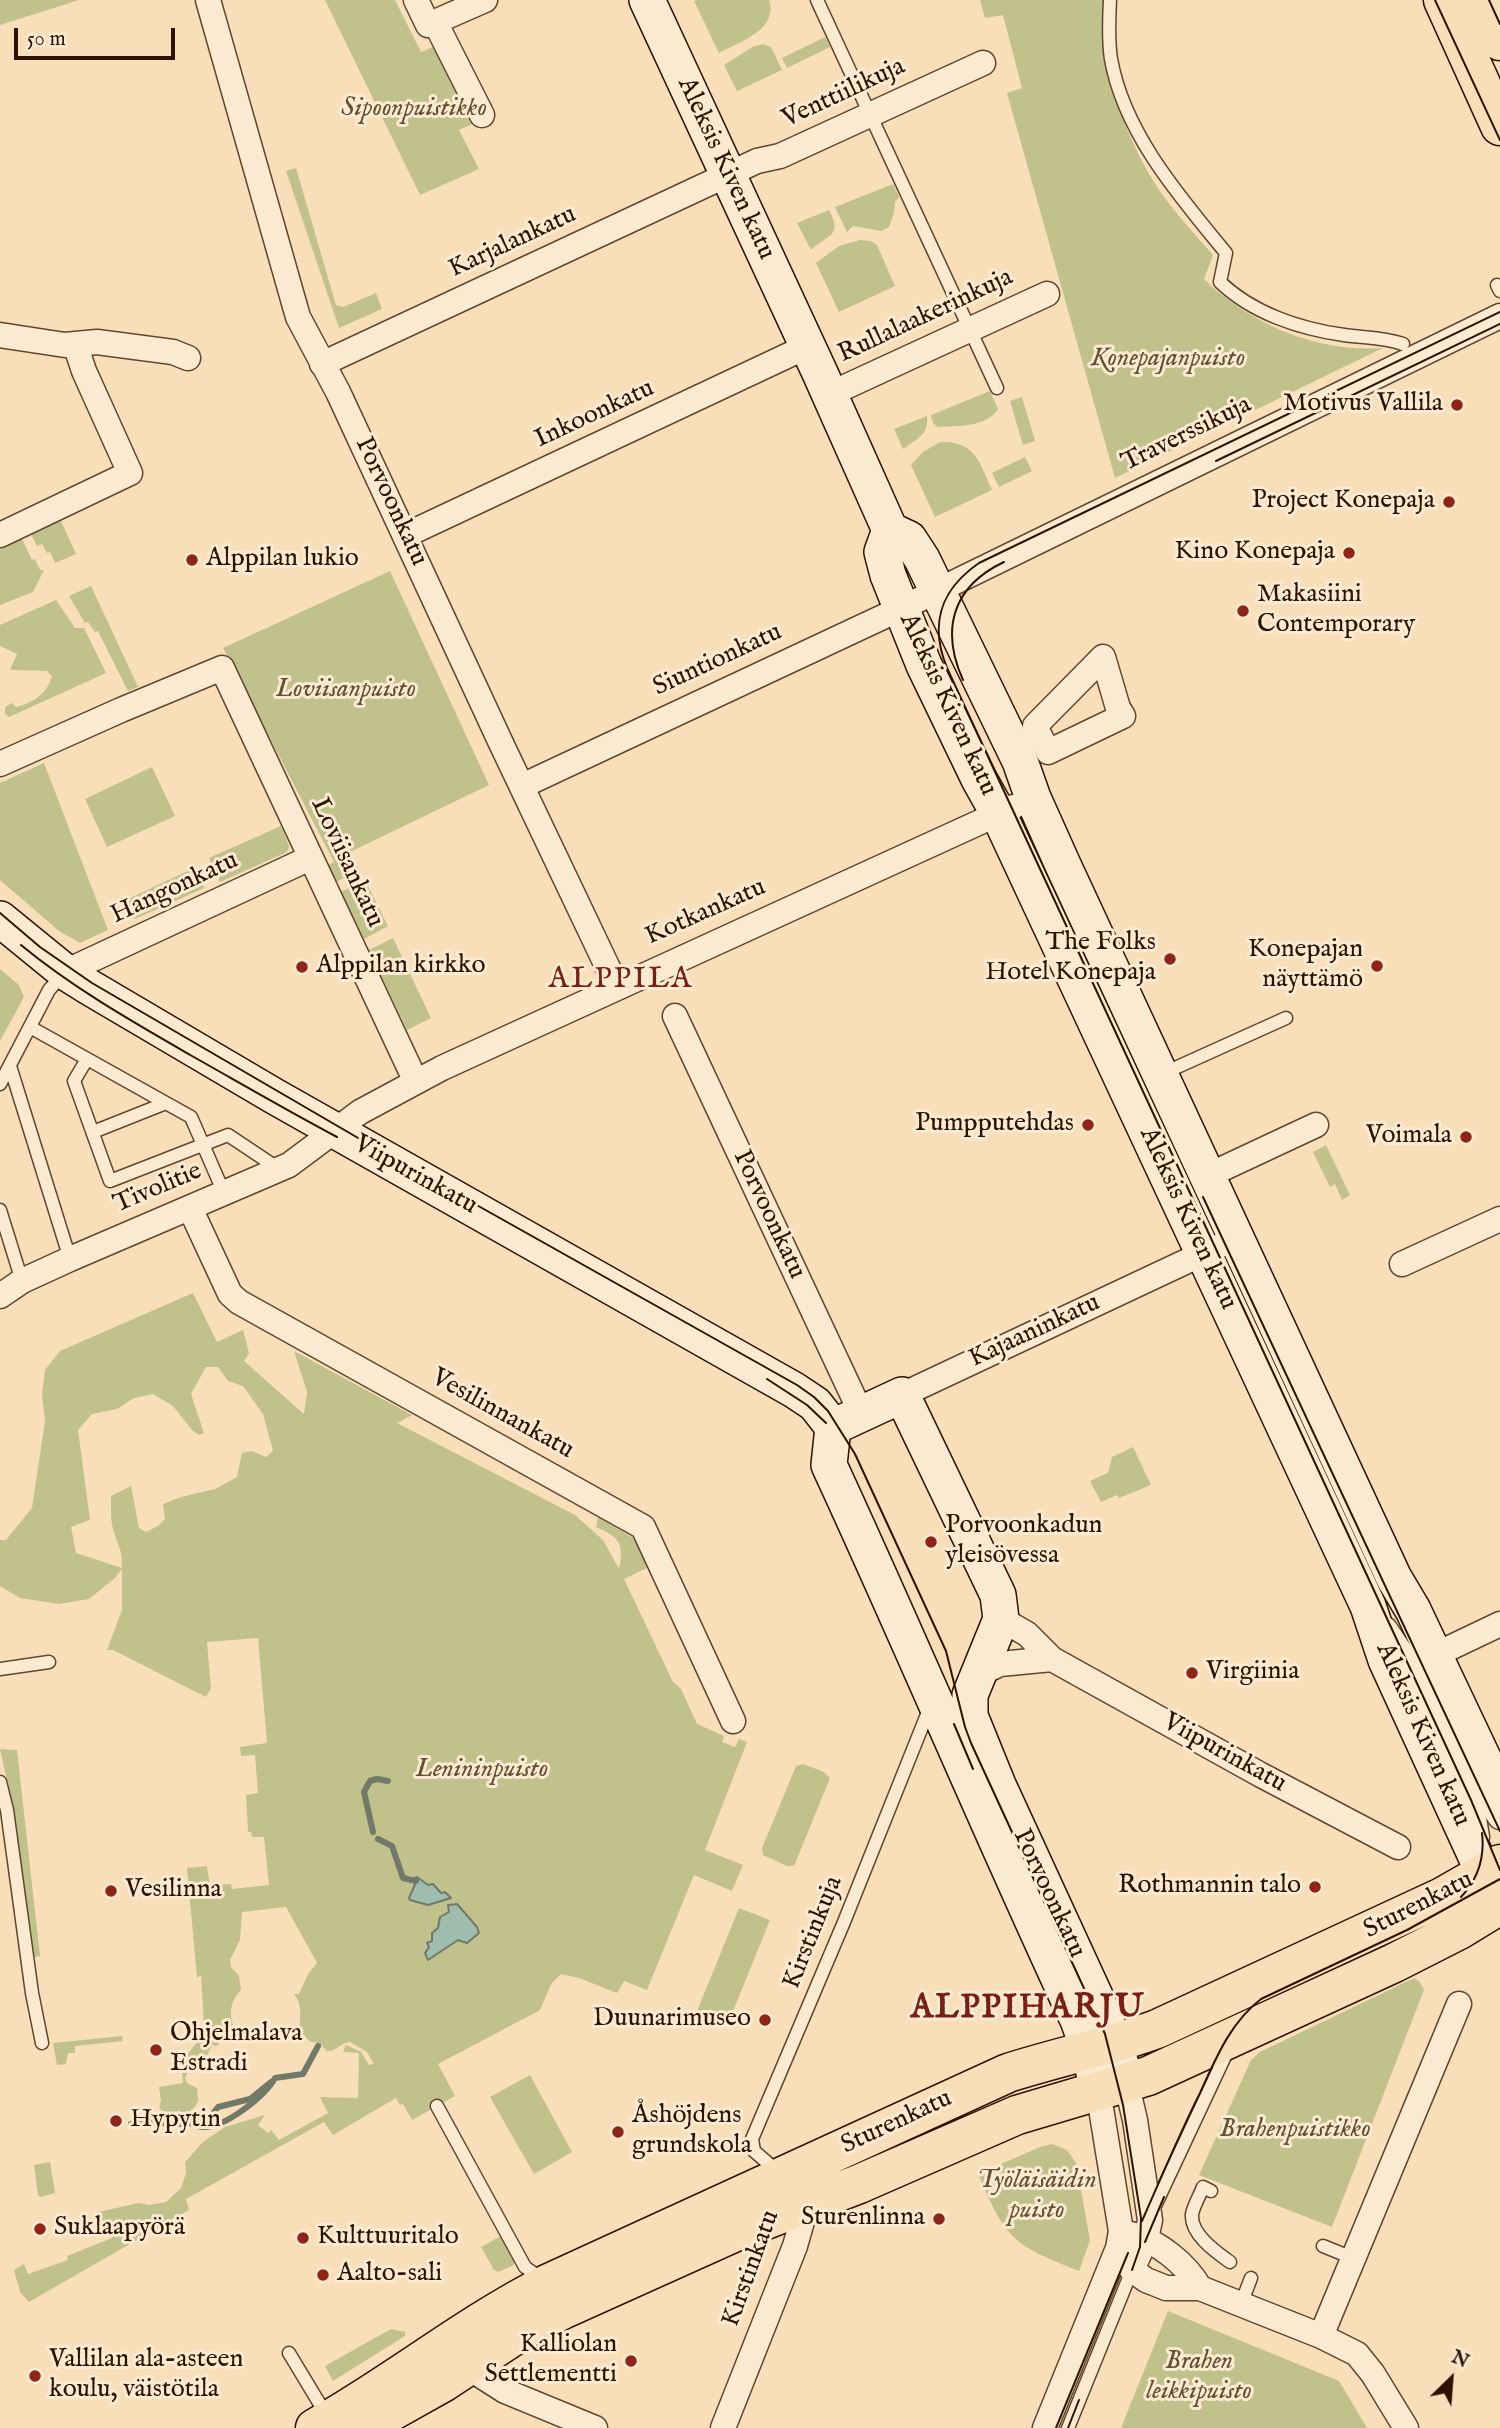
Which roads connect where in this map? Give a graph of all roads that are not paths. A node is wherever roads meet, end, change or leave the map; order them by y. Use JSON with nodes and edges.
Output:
{"nodes":[{"id":1,"x":208,"y":0,"type":"edge"},
{"id":2,"x":416,"y":0,"type":"edge"},
{"id":3,"x":485,"y":0,"type":"edge"},
{"id":4,"x":647,"y":0,"type":"edge"},
{"id":5,"x":817,"y":0,"type":"edge"},
{"id":6,"x":1110,"y":0,"type":"edge"},
{"id":7,"x":1443,"y":0,"type":"edge"},
{"id":8,"x":1480,"y":0,"type":"edge"},
{"id":9,"x":435,"y":22,"type":"junction"},
{"id":10,"x":1500,"y":41,"type":"edge"},
{"id":11,"x":983,"y":63,"type":"dead end"},
{"id":12,"x":482,"y":115,"type":"dead end"},
{"id":13,"x":870,"y":115,"type":"junction"},
{"id":14,"x":1500,"y":125,"type":"edge"},
{"id":15,"x":728,"y":176,"type":"junction"},
{"id":16,"x":1047,"y":294,"type":"dead end"},
{"id":17,"x":1500,"y":316,"type":"edge"},
{"id":18,"x":970,"y":330,"type":"junction"},
{"id":19,"x":0,"y":335,"type":"edge"},
{"id":20,"x":1403,"y":344,"type":"dead end"},
{"id":21,"x":75,"y":345,"type":"junction"},
{"id":22,"x":808,"y":346,"type":"junction"},
{"id":23,"x":188,"y":358,"type":"dead end"},
{"id":24,"x":323,"y":364,"type":"junction"},
{"id":25,"x":997,"y":388,"type":"dead end"},
{"id":26,"x":830,"y":394,"type":"junction"},
{"id":27,"x":890,"y":530,"type":"junction"},
{"id":28,"x":0,"y":535,"type":"edge"},
{"id":29,"x":406,"y":535,"type":"junction"},
{"id":30,"x":938,"y":590,"type":"junction"},
{"id":31,"x":902,"y":608,"type":"junction"},
{"id":32,"x":0,"y":764,"type":"edge"},
{"id":33,"x":522,"y":786,"type":"junction"},
{"id":34,"x":1033,"y":798,"type":"junction"},
{"id":35,"x":998,"y":813,"type":"junction"},
{"id":36,"x":310,"y":858,"type":"junction"},
{"id":37,"x":0,"y":919,"type":"edge"},
{"id":38,"x":57,"y":981,"type":"junction"},
{"id":39,"x":617,"y":987,"type":"junction"},
{"id":40,"x":675,"y":1016,"type":"dead end"},
{"id":41,"x":1286,"y":1018,"type":"dead end"},
{"id":42,"x":30,"y":1027,"type":"junction"},
{"id":43,"x":87,"y":1059,"type":"junction"},
{"id":44,"x":10,"y":1066,"type":"junction"},
{"id":45,"x":1160,"y":1075,"type":"junction"},
{"id":46,"x":416,"y":1082,"type":"junction"},
{"id":47,"x":0,"y":1084,"type":"edge"},
{"id":48,"x":166,"y":1102,"type":"junction"},
{"id":49,"x":334,"y":1130,"type":"junction"},
{"id":50,"x":93,"y":1132,"type":"junction"},
{"id":51,"x":1306,"y":1138,"type":"dead end"},
{"id":52,"x":203,"y":1144,"type":"junction"},
{"id":53,"x":279,"y":1169,"type":"junction"},
{"id":54,"x":1207,"y":1176,"type":"junction"},
{"id":55,"x":225,"y":1193,"type":"junction"},
{"id":56,"x":190,"y":1209,"type":"junction"},
{"id":57,"x":0,"y":1210,"type":"edge"},
{"id":58,"x":1500,"y":1219,"type":"edge"},
{"id":59,"x":1236,"y":1237,"type":"junction"},
{"id":60,"x":1203,"y":1254,"type":"junction"},
{"id":61,"x":70,"y":1259,"type":"junction"},
{"id":62,"x":1402,"y":1264,"type":"dead end"},
{"id":63,"x":22,"y":1281,"type":"junction"},
{"id":64,"x":0,"y":1296,"type":"edge"},
{"id":65,"x":902,"y":1395,"type":"junction"},
{"id":66,"x":847,"y":1420,"type":"junction"},
{"id":67,"x":1394,"y":1578,"type":"junction"},
{"id":68,"x":1001,"y":1619,"type":"junction"},
{"id":69,"x":1500,"y":1624,"type":"edge"},
{"id":70,"x":1435,"y":1655,"type":"junction"},
{"id":71,"x":1052,"y":1659,"type":"junction"},
{"id":72,"x":49,"y":1662,"type":"dead end"},
{"id":73,"x":0,"y":1669,"type":"edge"},
{"id":74,"x":979,"y":1674,"type":"junction"},
{"id":75,"x":934,"y":1696,"type":"junction"},
{"id":76,"x":733,"y":1721,"type":"dead end"},
{"id":77,"x":0,"y":1782,"type":"edge"},
{"id":78,"x":1500,"y":1794,"type":"edge"},
{"id":79,"x":1500,"y":1817,"type":"edge"},
{"id":80,"x":1398,"y":1847,"type":"dead end"},
{"id":81,"x":1496,"y":1891,"type":"edge"},
{"id":82,"x":1460,"y":2004,"type":"dead end"},
{"id":83,"x":1241,"y":2034,"type":"junction"},
{"id":84,"x":42,"y":2043,"type":"dead end"},
{"id":85,"x":1102,"y":2047,"type":"junction"},
{"id":86,"x":1112,"y":2086,"type":"junction"},
{"id":87,"x":437,"y":2106,"type":"dead end"},
{"id":88,"x":853,"y":2143,"type":"junction"},
{"id":89,"x":783,"y":2175,"type":"junction"},
{"id":90,"x":1211,"y":2191,"type":"dead end"},
{"id":91,"x":808,"y":2205,"type":"junction"},
{"id":92,"x":1148,"y":2230,"type":"junction"},
{"id":93,"x":1119,"y":2240,"type":"junction"},
{"id":94,"x":1323,"y":2246,"type":"dead end"},
{"id":95,"x":1355,"y":2259,"type":"junction"},
{"id":96,"x":1230,"y":2262,"type":"dead end"},
{"id":97,"x":1132,"y":2270,"type":"junction"},
{"id":98,"x":1251,"y":2278,"type":"dead end"},
{"id":99,"x":1200,"y":2288,"type":"junction"},
{"id":100,"x":555,"y":2297,"type":"junction"},
{"id":101,"x":1241,"y":2305,"type":"junction"},
{"id":102,"x":1321,"y":2336,"type":"junction"},
{"id":103,"x":289,"y":2353,"type":"dead end"},
{"id":104,"x":453,"y":2358,"type":"junction"},
{"id":105,"x":335,"y":2425,"type":"edge"},
{"id":106,"x":595,"y":2428,"type":"edge"},
{"id":107,"x":723,"y":2428,"type":"edge"},
{"id":108,"x":1045,"y":2428,"type":"edge"},
{"id":109,"x":1068,"y":2428,"type":"edge"},
{"id":110,"x":1406,"y":2428,"type":"edge"}],
"edges":[{"from":1,"to":24,"type":"street","name":"Porvoonkatu"},
{"from":2,"to":9,"type":"street"},
{"from":3,"to":9,"type":"street"},
{"from":4,"to":15,"type":"main road","name":"Aleksis Kiven katu"},
{"from":5,"to":13,"type":"lane"},
{"from":6,"to":20,"type":"lane"},
{"from":7,"to":14,"type":"main road"},
{"from":8,"to":10,"type":"main road"},
{"from":9,"to":12,"type":"street"},
{"from":11,"to":13,"type":"street","name":"Venttiilikuja"},
{"from":13,"to":15,"type":"street","name":"Venttiilikuja"},
{"from":13,"to":18,"type":"lane"},
{"from":15,"to":22,"type":"main road","name":"Aleksis Kiven katu"},
{"from":15,"to":24,"type":"street","name":"Karjalankatu"},
{"from":16,"to":18,"type":"street","name":"Rullalaakerinkuja"},
{"from":17,"to":30,"type":"street","name":"Traverssikuja"},
{"from":18,"to":25,"type":"lane"},
{"from":18,"to":26,"type":"street","name":"Rullalaakerinkuja"},
{"from":19,"to":21,"type":"street"},
{"from":21,"to":23,"type":"street"},
{"from":21,"to":28,"type":"street"},
{"from":22,"to":26,"type":"main road","name":"Aleksis Kiven katu"},
{"from":22,"to":29,"type":"street","name":"Inkoonkatu"},
{"from":24,"to":29,"type":"street","name":"Porvoonkatu"},
{"from":26,"to":27,"type":"main road","name":"Aleksis Kiven katu"},
{"from":27,"to":30,"type":"main road","name":"Aleksis Kiven katu"},
{"from":27,"to":31,"type":"main road","name":"Aleksis Kiven katu"},
{"from":29,"to":33,"type":"street","name":"Porvoonkatu"},
{"from":30,"to":31,"type":"street","name":"Siuntionkatu"},
{"from":30,"to":34,"type":"main road","name":"Aleksis Kiven katu"},
{"from":31,"to":33,"type":"street","name":"Siuntionkatu"},
{"from":31,"to":35,"type":"main road","name":"Aleksis Kiven katu"},
{"from":32,"to":36,"type":"street","name":"Loviisankatu"},
{"from":33,"to":39,"type":"street","name":"Porvoonkatu"},
{"from":34,"to":35,"type":"street","name":"Kotkankatu"},
{"from":34,"to":45,"type":"main road","name":"Aleksis Kiven katu"},
{"from":35,"to":39,"type":"street","name":"Kotkankatu"},
{"from":35,"to":60,"type":"main road","name":"Aleksis Kiven katu"},
{"from":36,"to":38,"type":"street","name":"Hangonkatu"},
{"from":36,"to":46,"type":"street","name":"Loviisankatu"},
{"from":37,"to":38,"type":"main road","name":"Viipurinkatu"},
{"from":38,"to":42,"type":"lane"},
{"from":38,"to":49,"type":"main road","name":"Viipurinkatu"},
{"from":39,"to":46,"type":"street","name":"Kotkankatu"},
{"from":40,"to":66,"type":"street","name":"Porvoonkatu"},
{"from":41,"to":45,"type":"lane"},
{"from":42,"to":43,"type":"lane"},
{"from":42,"to":44,"type":"lane"},
{"from":43,"to":48,"type":"lane"},
{"from":43,"to":50,"type":"lane"},
{"from":44,"to":47,"type":"lane"},
{"from":44,"to":61,"type":"lane"},
{"from":45,"to":54,"type":"main road","name":"Aleksis Kiven katu"},
{"from":46,"to":49,"type":"street","name":"Kotkankatu"},
{"from":48,"to":50,"type":"lane"},
{"from":48,"to":52,"type":"lane"},
{"from":49,"to":53,"type":"street","name":"Tivolitie"},
{"from":49,"to":66,"type":"main road","name":"Viipurinkatu"},
{"from":50,"to":52,"type":"lane"},
{"from":51,"to":54,"type":"street"},
{"from":52,"to":53,"type":"lane"},
{"from":52,"to":55,"type":"lane"},
{"from":53,"to":55,"type":"street","name":"Tivolitie"},
{"from":54,"to":59,"type":"main road","name":"Aleksis Kiven katu"},
{"from":55,"to":56,"type":"street","name":"Tivolitie"},
{"from":56,"to":61,"type":"street","name":"Tivolitie"},
{"from":56,"to":76,"type":"street","name":"Vesilinnankatu"},
{"from":57,"to":63,"type":"lane"},
{"from":58,"to":62,"type":"street"},
{"from":59,"to":60,"type":"street","name":"Kajaaninkatu"},
{"from":59,"to":67,"type":"main road","name":"Aleksis Kiven katu"},
{"from":60,"to":65,"type":"street","name":"Kajaaninkatu"},
{"from":60,"to":81,"type":"main road","name":"Aleksis Kiven katu"},
{"from":61,"to":63,"type":"street","name":"Tivolitie"},
{"from":63,"to":64,"type":"street","name":"Tivolitie"},
{"from":65,"to":66,"type":"main road","name":"Kajaaninkatu"},
{"from":65,"to":68,"type":"main road"},
{"from":66,"to":75,"type":"main road","name":"Porvoonkatu"},
{"from":67,"to":70,"type":"main road","name":"Aleksis Kiven katu"},
{"from":67,"to":79,"type":"street"},
{"from":68,"to":71,"type":"street","name":"Viipurinkatu"},
{"from":68,"to":74,"type":"main road","name":"Porvoonkatu"},
{"from":69,"to":70,"type":"street"},
{"from":70,"to":78,"type":"main road","name":"Aleksis Kiven katu"},
{"from":71,"to":74,"type":"street"},
{"from":71,"to":80,"type":"street","name":"Viipurinkatu"},
{"from":72,"to":73,"type":"lane"},
{"from":74,"to":75,"type":"main road"},
{"from":74,"to":85,"type":"main road","name":"Porvoonkatu"},
{"from":75,"to":85,"type":"main road","name":"Porvoonkatu"},
{"from":75,"to":89,"type":"lane","name":"Kirstinkuja"},
{"from":77,"to":84,"type":"lane"},
{"from":81,"to":83,"type":"main road","name":"Sturenkatu"},
{"from":81,"to":85,"type":"main road","name":"Sturenkatu"},
{"from":82,"to":95,"type":"street"},
{"from":83,"to":86,"type":"main road","name":"Sturenkatu"},
{"from":83,"to":92,"type":"lane"},
{"from":85,"to":86,"type":"main road","name":"Porvoonkatu"},
{"from":85,"to":88,"type":"main road","name":"Sturenkatu"},
{"from":86,"to":91,"type":"main road","name":"Sturenkatu"},
{"from":86,"to":92,"type":"street","name":"Porvoonkatu"},
{"from":86,"to":93,"type":"street","name":"Porvoonkatu"},
{"from":87,"to":100,"type":"lane"},
{"from":88,"to":89,"type":"main road","name":"Sturenkatu"},
{"from":88,"to":91,"type":"street","name":"Kirstinkatu"},
{"from":89,"to":100,"type":"main road","name":"Sturenkatu"},
{"from":90,"to":96,"type":"lane"},
{"from":91,"to":100,"type":"main road","name":"Sturenkatu"},
{"from":91,"to":107,"type":"street","name":"Kirstinkatu"},
{"from":92,"to":93,"type":"street","name":"Porvoonkatu"},
{"from":92,"to":97,"type":"street"},
{"from":92,"to":99,"type":"street","name":"Porvoonkatu"},
{"from":93,"to":97,"type":"street","name":"Porvoonkatu"},
{"from":93,"to":108,"type":"street"},
{"from":94,"to":95,"type":"lane"},
{"from":95,"to":102,"type":"street"},
{"from":97,"to":99,"type":"street","name":"Porvoonkatu"},
{"from":97,"to":109,"type":"lane"},
{"from":98,"to":101,"type":"lane"},
{"from":99,"to":101,"type":"street","name":"Porvoonkatu"},
{"from":100,"to":104,"type":"main road","name":"Sturenkatu"},
{"from":101,"to":102,"type":"street","name":"Porvoonkatu"},
{"from":102,"to":110,"type":"street","name":"Porvoonkatu"},
{"from":103,"to":105,"type":"lane"},
{"from":104,"to":105,"type":"main road","name":"Sturenkatu"},
{"from":104,"to":106,"type":"street"}]}
